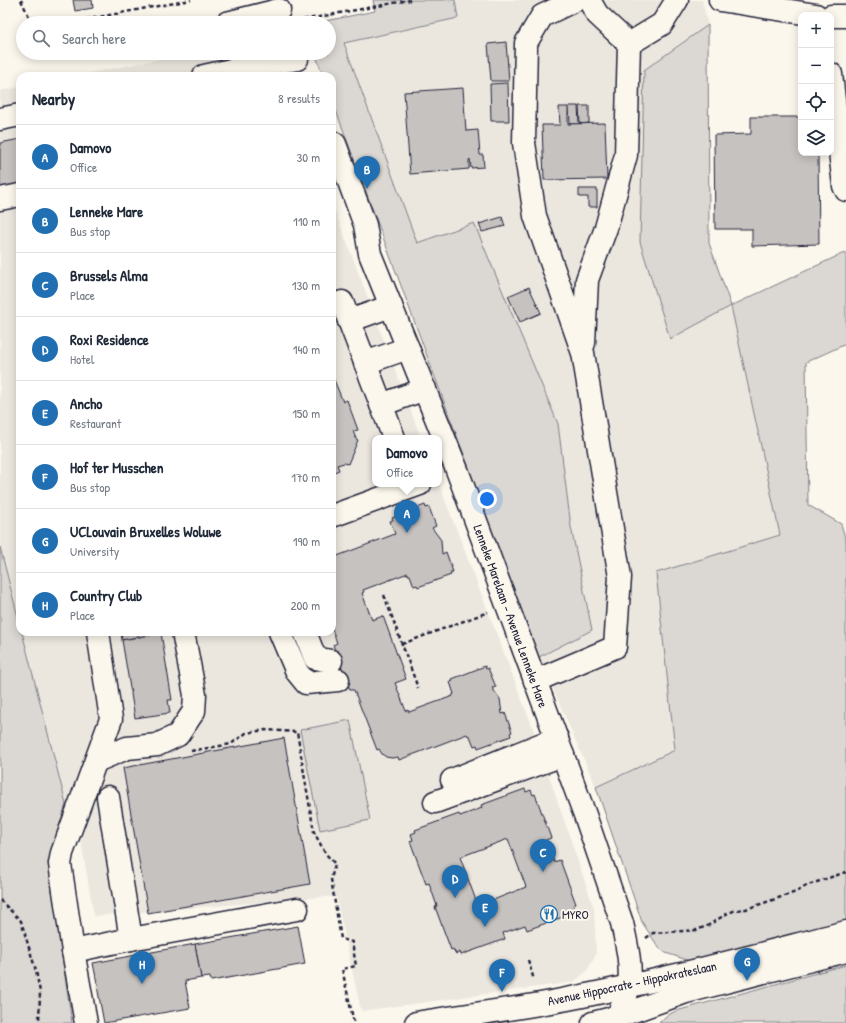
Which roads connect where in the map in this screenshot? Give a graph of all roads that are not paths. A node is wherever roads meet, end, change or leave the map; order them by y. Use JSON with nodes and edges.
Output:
{"nodes":[{"id":1,"x":575,"y":0,"type":"edge"},
{"id":2,"x":589,"y":0,"type":"edge"},
{"id":3,"x":677,"y":0,"type":"edge"},
{"id":4,"x":720,"y":0,"type":"edge"},
{"id":5,"x":798,"y":12,"type":"edge"},
{"id":6,"x":282,"y":14,"type":"edge"},
{"id":7,"x":270,"y":16,"type":"edge"},
{"id":8,"x":834,"y":16,"type":"edge"},
{"id":9,"x":846,"y":16,"type":"edge"},
{"id":10,"x":629,"y":44,"type":"junction"},
{"id":11,"x":298,"y":63,"type":"edge"},
{"id":12,"x":250,"y":71,"type":"edge"},
{"id":13,"x":832,"y":84,"type":"edge"},
{"id":14,"x":16,"y":116,"type":"edge"},
{"id":15,"x":0,"y":119,"type":"edge"},
{"id":16,"x":336,"y":147,"type":"edge"},
{"id":17,"x":336,"y":188,"type":"edge"},
{"id":18,"x":846,"y":190,"type":"edge"},
{"id":19,"x":16,"y":196,"type":"edge"},
{"id":20,"x":0,"y":199,"type":"edge"},
{"id":21,"x":370,"y":254,"type":"junction"},
{"id":22,"x":391,"y":306,"type":"junction"},
{"id":23,"x":408,"y":348,"type":"junction"},
{"id":24,"x":583,"y":352,"type":"junction"},
{"id":25,"x":365,"y":363,"type":"junction"},
{"id":26,"x":424,"y":389,"type":"junction"},
{"id":27,"x":381,"y":406,"type":"junction"},
{"id":28,"x":433,"y":434,"type":"edge"},
{"id":29,"x":393,"y":435,"type":"edge"},
{"id":30,"x":442,"y":456,"type":"edge"},
{"id":31,"x":447,"y":468,"type":"edge"},
{"id":32,"x":382,"y":487,"type":"edge"},
{"id":33,"x":412,"y":487,"type":"edge"},
{"id":34,"x":336,"y":504,"type":"edge"},
{"id":35,"x":336,"y":515,"type":"edge"},
{"id":36,"x":99,"y":636,"type":"edge"},
{"id":37,"x":184,"y":636,"type":"edge"},
{"id":38,"x":282,"y":636,"type":"edge"},
{"id":39,"x":307,"y":636,"type":"edge"},
{"id":40,"x":535,"y":681,"type":"junction"},
{"id":41,"x":560,"y":747,"type":"junction"},
{"id":42,"x":96,"y":761,"type":"junction"},
{"id":43,"x":432,"y":796,"type":"dead end"},
{"id":44,"x":108,"y":797,"type":"dead end"},
{"id":45,"x":297,"y":909,"type":"dead end"},
{"id":46,"x":846,"y":932,"type":"edge"},
{"id":47,"x":131,"y":939,"type":"junction"},
{"id":48,"x":73,"y":951,"type":"junction"},
{"id":49,"x":846,"y":951,"type":"edge"},
{"id":50,"x":629,"y":986,"type":"junction"},
{"id":51,"x":616,"y":1020,"type":"edge"},
{"id":52,"x":86,"y":1023,"type":"edge"},
{"id":53,"x":416,"y":1023,"type":"edge"},
{"id":54,"x":593,"y":1023,"type":"edge"}],
"edges":[{"from":1,"to":24,"type":"street"},
{"from":2,"to":10,"type":"street"},
{"from":3,"to":10,"type":"street"},
{"from":4,"to":5,"type":"street"},
{"from":6,"to":7,"type":"street"},
{"from":8,"to":9,"type":"street"},
{"from":10,"to":24,"type":"street"},
{"from":11,"to":12,"type":"street"},
{"from":13,"to":18,"type":"street"},
{"from":14,"to":15,"type":"street"},
{"from":16,"to":21,"type":"street","name":"Lenneke Marelaan - Avenue Lenneke Mare"},
{"from":17,"to":21,"type":"street","name":"Lenneke Marelaan - Avenue Lenneke Mare"},
{"from":19,"to":20,"type":"street"},
{"from":21,"to":22,"type":"street","name":"Lenneke Marelaan - Avenue Lenneke Mare"},
{"from":22,"to":23,"type":"street","name":"Lenneke Marelaan - Avenue Lenneke Mare"},
{"from":22,"to":25,"type":"street"},
{"from":23,"to":25,"type":"street"},
{"from":23,"to":26,"type":"street","name":"Lenneke Marelaan - Avenue Lenneke Mare"},
{"from":24,"to":40,"type":"street"},
{"from":25,"to":27,"type":"street"},
{"from":26,"to":27,"type":"street"},
{"from":26,"to":28,"type":"street","name":"Lenneke Marelaan - Avenue Lenneke Mare"},
{"from":27,"to":29,"type":"street"},
{"from":30,"to":31,"type":"street","name":"Lenneke Marelaan - Avenue Lenneke Mare"},
{"from":31,"to":40,"type":"street","name":"Lenneke Marelaan - Avenue Lenneke Mare"},
{"from":32,"to":34,"type":"street"},
{"from":33,"to":35,"type":"street"},
{"from":36,"to":42,"type":"street"},
{"from":37,"to":42,"type":"street"},
{"from":38,"to":39,"type":"street"},
{"from":40,"to":41,"type":"street","name":"Lenneke Marelaan - Avenue Lenneke Mare"},
{"from":41,"to":43,"type":"street"},
{"from":41,"to":50,"type":"street","name":"Lenneke Marelaan - Avenue Lenneke Mare"},
{"from":42,"to":48,"type":"street"},
{"from":44,"to":47,"type":"street"},
{"from":45,"to":47,"type":"street"},
{"from":46,"to":50,"type":"street","name":"Avenue Hippocrate - Hippokrateslaan"},
{"from":47,"to":48,"type":"street"},
{"from":48,"to":52,"type":"street"},
{"from":49,"to":51,"type":"street","name":"Avenue Hippocrate - Hippokrateslaan"},
{"from":50,"to":51,"type":"street"},
{"from":50,"to":53,"type":"street","name":"Avenue Hippocrate - Hippokrateslaan"},
{"from":51,"to":54,"type":"street","name":"Avenue Hippocrate - Hippokrateslaan"}]}
